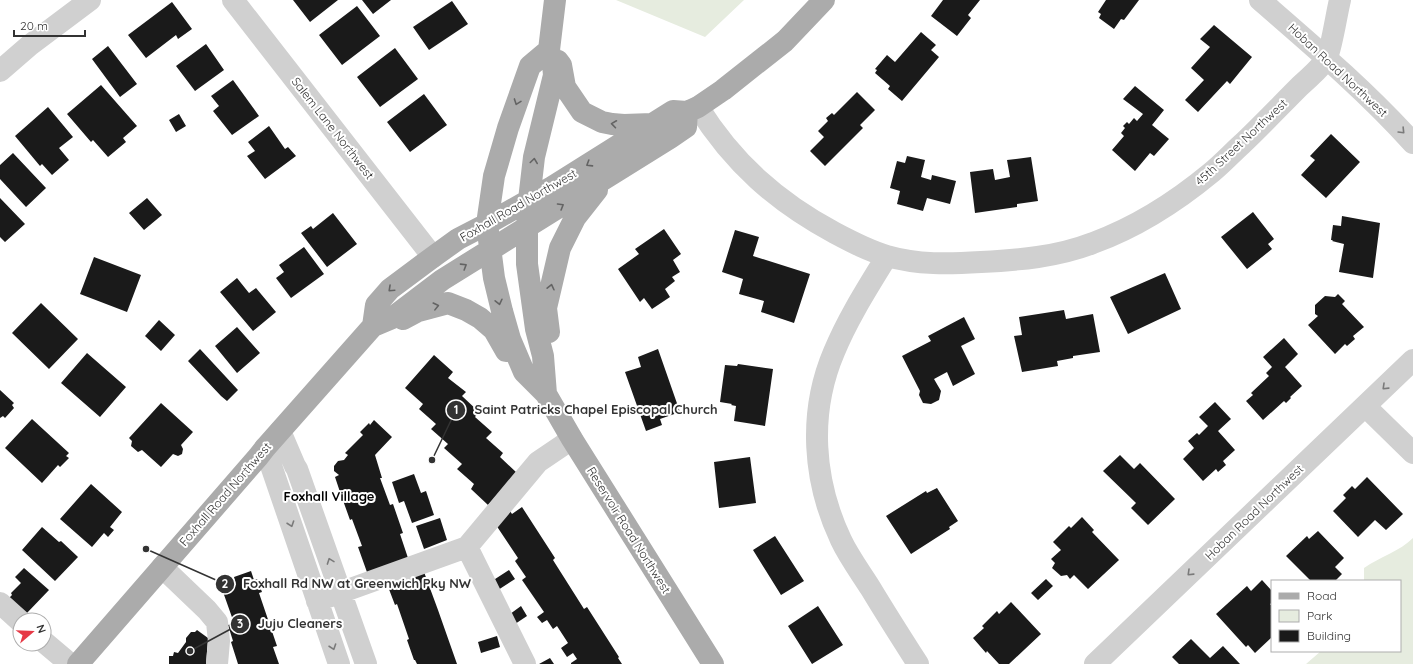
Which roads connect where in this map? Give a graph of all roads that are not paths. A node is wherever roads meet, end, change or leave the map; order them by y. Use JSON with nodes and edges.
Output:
{"nodes":[{"id":1,"x":90,"y":0,"type":"edge"},
{"id":2,"x":233,"y":0,"type":"edge"},
{"id":3,"x":555,"y":0,"type":"edge"},
{"id":4,"x":824,"y":0,"type":"edge"},
{"id":5,"x":1260,"y":0,"type":"edge"},
{"id":6,"x":1340,"y":0,"type":"edge"},
{"id":7,"x":549,"y":50,"type":"junction"},
{"id":8,"x":1327,"y":58,"type":"junction"},
{"id":9,"x":4,"y":62,"type":"edge"},
{"id":10,"x":693,"y":110,"type":"junction"},
{"id":11,"x":653,"y":124,"type":"junction"},
{"id":12,"x":1413,"y":143,"type":"edge"},
{"id":13,"x":605,"y":179,"type":"junction"},
{"id":14,"x":529,"y":200,"type":"junction"},
{"id":15,"x":487,"y":224,"type":"junction"},
{"id":16,"x":527,"y":226,"type":"junction"},
{"id":17,"x":490,"y":250,"type":"junction"},
{"id":18,"x":887,"y":256,"type":"junction"},
{"id":19,"x":433,"y":257,"type":"junction"},
{"id":20,"x":373,"y":326,"type":"junction"},
{"id":21,"x":1413,"y":360,"type":"edge"},
{"id":22,"x":546,"y":394,"type":"junction"},
{"id":23,"x":1365,"y":406,"type":"junction"},
{"id":24,"x":280,"y":431,"type":"junction"},
{"id":25,"x":572,"y":439,"type":"junction"},
{"id":26,"x":265,"y":448,"type":"junction"},
{"id":27,"x":1413,"y":453,"type":"edge"},
{"id":28,"x":467,"y":547,"type":"junction"},
{"id":29,"x":162,"y":567,"type":"junction"},
{"id":30,"x":341,"y":593,"type":"junction"},
{"id":31,"x":317,"y":601,"type":"junction"},
{"id":32,"x":0,"y":603,"type":"edge"},
{"id":33,"x":12,"y":614,"type":"edge"},
{"id":34,"x":52,"y":649,"type":"edge"},
{"id":35,"x":70,"y":664,"type":"edge"},
{"id":36,"x":78,"y":664,"type":"edge"},
{"id":37,"x":217,"y":664,"type":"edge"},
{"id":38,"x":339,"y":664,"type":"edge"},
{"id":39,"x":366,"y":664,"type":"edge"},
{"id":40,"x":525,"y":664,"type":"edge"},
{"id":41,"x":713,"y":664,"type":"edge"},
{"id":42,"x":918,"y":664,"type":"edge"},
{"id":43,"x":1095,"y":664,"type":"edge"}],
"edges":[{"from":1,"to":9,"type":"street"},
{"from":2,"to":19,"type":"street","name":"Salem Lane Northwest"},
{"from":3,"to":7,"type":"main road","name":"Reservoir Road Northwest"},
{"from":4,"to":10,"type":"main road","name":"Foxhall Road Northwest"},
{"from":5,"to":8,"type":"street","name":"Hoban Road Northwest"},
{"from":6,"to":8,"type":"street"},
{"from":11,"to":7,"type":"main road","one_way":true},
{"from":14,"to":7,"type":"main road","name":"Reservoir Road Northwest","one_way":true},
{"from":7,"to":15,"type":"main road","name":"Reservoir Road Northwest","one_way":true},
{"from":8,"to":12,"type":"street","name":"Hoban Road Northwest","one_way":true},
{"from":8,"to":18,"type":"street","name":"45th Street Northwest"},
{"from":10,"to":11,"type":"main road","name":"Foxhall Road Northwest"},
{"from":10,"to":13,"type":"main road","name":"Foxhall Road Northwest"},
{"from":10,"to":18,"type":"street","name":"45th Street Northwest"},
{"from":11,"to":14,"type":"main road","name":"Foxhall Road Northwest","one_way":true},
{"from":16,"to":13,"type":"main road","name":"Foxhall Road Northwest","one_way":true},
{"from":22,"to":13,"type":"main road","one_way":true},
{"from":14,"to":15,"type":"main road","name":"Foxhall Road Northwest"},
{"from":14,"to":16,"type":"main road","name":"Reservoir Road Northwest"},
{"from":15,"to":17,"type":"main road","name":"Reservoir Road Northwest"},
{"from":15,"to":19,"type":"main road","name":"Foxhall Road Northwest"},
{"from":16,"to":17,"type":"main road","name":"Foxhall Road Northwest"},
{"from":16,"to":22,"type":"main road","name":"Reservoir Road Northwest"},
{"from":20,"to":17,"type":"main road","name":"Foxhall Road Northwest","one_way":true},
{"from":17,"to":22,"type":"main road","name":"Reservoir Road Northwest","one_way":true},
{"from":18,"to":42,"type":"street"},
{"from":19,"to":20,"type":"main road","name":"Foxhall Road Northwest","one_way":true},
{"from":20,"to":22,"type":"main road","one_way":true},
{"from":20,"to":24,"type":"main road","name":"Foxhall Road Northwest"},
{"from":21,"to":23,"type":"street","name":"Hoban Road Northwest","one_way":true},
{"from":22,"to":25,"type":"main road","name":"Reservoir Road Northwest"},
{"from":23,"to":27,"type":"street"},
{"from":23,"to":43,"type":"street","name":"Hoban Road Northwest","one_way":true},
{"from":24,"to":26,"type":"main road","name":"Foxhall Road Northwest"},
{"from":30,"to":24,"type":"street","one_way":true},
{"from":25,"to":28,"type":"street"},
{"from":25,"to":41,"type":"main road","name":"Reservoir Road Northwest"},
{"from":26,"to":29,"type":"main road","name":"Foxhall Road Northwest"},
{"from":26,"to":31,"type":"street","one_way":true},
{"from":28,"to":30,"type":"street"},
{"from":28,"to":40,"type":"street"},
{"from":29,"to":36,"type":"main road","name":"Foxhall Road Northwest"},
{"from":29,"to":37,"type":"street"},
{"from":30,"to":31,"type":"street"},
{"from":30,"to":39,"type":"street"},
{"from":31,"to":38,"type":"street","one_way":true},
{"from":32,"to":33,"type":"street"},
{"from":34,"to":35,"type":"street"}]}
